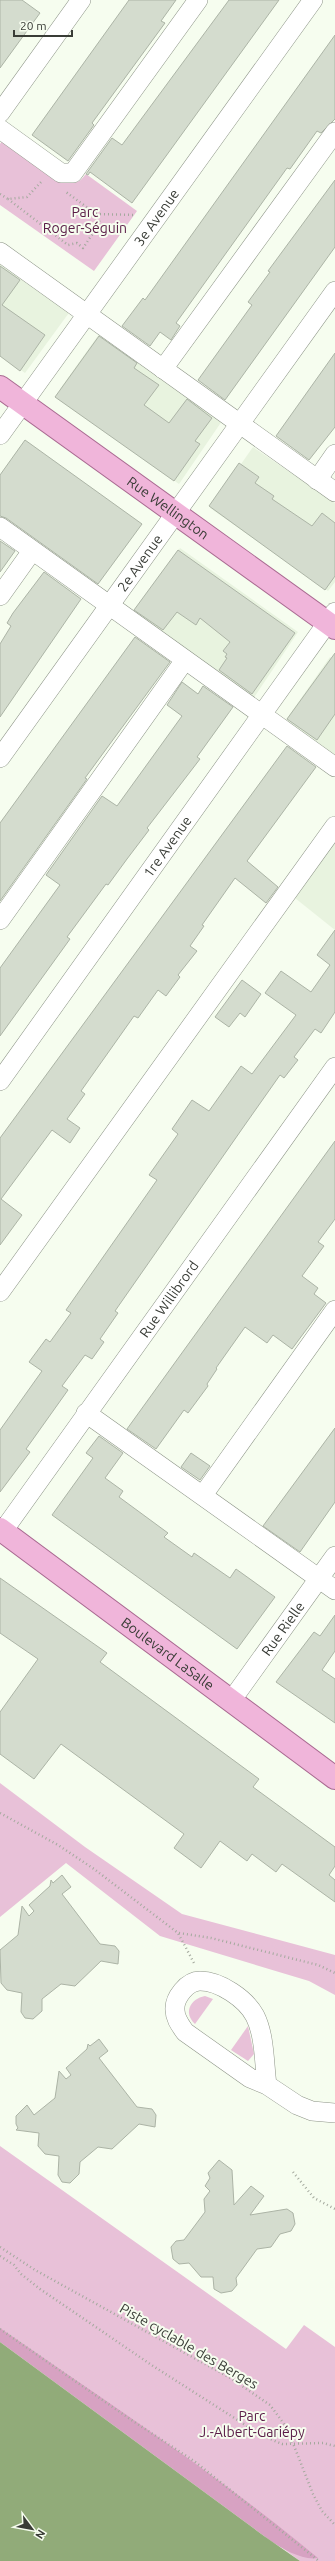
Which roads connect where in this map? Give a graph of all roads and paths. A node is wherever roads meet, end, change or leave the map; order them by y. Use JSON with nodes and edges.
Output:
{"nodes":[{"id":1,"x":81,"y":0,"type":"edge"},
{"id":2,"x":198,"y":0,"type":"edge"},
{"id":3,"x":313,"y":0,"type":"edge"},
{"id":4,"x":0,"y":113,"type":"edge"},
{"id":5,"x":0,"y":129,"type":"edge"},
{"id":6,"x":335,"y":132,"type":"edge"},
{"id":7,"x":52,"y":166,"type":"junction"},
{"id":8,"x":64,"y":191,"type":"dead end"},
{"id":9,"x":0,"y":194,"type":"edge"},
{"id":10,"x":8,"y":199,"type":"junction"},
{"id":11,"x":96,"y":214,"type":"junction"},
{"id":12,"x":139,"y":215,"type":"dead end"},
{"id":13,"x":0,"y":252,"type":"edge"},
{"id":14,"x":335,"y":291,"type":"edge"},
{"id":15,"x":88,"y":314,"type":"junction"},
{"id":16,"x":163,"y":369,"type":"junction"},
{"id":17,"x":0,"y":387,"type":"edge"},
{"id":18,"x":23,"y":404,"type":"junction"},
{"id":19,"x":239,"y":424,"type":"junction"},
{"id":20,"x":0,"y":435,"type":"edge"},
{"id":21,"x":335,"y":454,"type":"edge"},
{"id":22,"x":317,"y":480,"type":"junction"},
{"id":23,"x":335,"y":492,"type":"edge"},
{"id":24,"x":175,"y":514,"type":"junction"},
{"id":25,"x":0,"y":527,"type":"edge"},
{"id":26,"x":32,"y":551,"type":"junction"},
{"id":27,"x":0,"y":596,"type":"edge"},
{"id":28,"x":109,"y":605,"type":"junction"},
{"id":29,"x":332,"y":621,"type":"edge"},
{"id":30,"x":185,"y":660,"type":"junction"},
{"id":31,"x":262,"y":715,"type":"junction"},
{"id":32,"x":0,"y":758,"type":"edge"},
{"id":33,"x":335,"y":767,"type":"edge"},
{"id":34,"x":335,"y":826,"type":"edge"},
{"id":35,"x":0,"y":920,"type":"edge"},
{"id":36,"x":335,"y":1067,"type":"edge"},
{"id":37,"x":0,"y":1081,"type":"edge"},
{"id":38,"x":0,"y":1292,"type":"edge"},
{"id":39,"x":335,"y":1310,"type":"edge"},
{"id":40,"x":86,"y":1413,"type":"junction"},
{"id":41,"x":203,"y":1495,"type":"junction"},
{"id":42,"x":1,"y":1530,"type":"edge"},
{"id":43,"x":335,"y":1556,"type":"edge"},
{"id":44,"x":319,"y":1579,"type":"junction"},
{"id":45,"x":335,"y":1590,"type":"edge"},
{"id":46,"x":231,"y":1701,"type":"junction"},
{"id":47,"x":335,"y":1778,"type":"edge"},
{"id":48,"x":0,"y":1813,"type":"edge"},
{"id":49,"x":178,"y":1933,"type":"junction"},
{"id":50,"x":335,"y":1973,"type":"edge"},
{"id":51,"x":199,"y":1980,"type":"junction"},
{"id":52,"x":267,"y":2085,"type":"junction"},
{"id":53,"x":335,"y":2113,"type":"edge"},
{"id":54,"x":293,"y":2172,"type":"dead end"},
{"id":55,"x":335,"y":2209,"type":"edge"},
{"id":56,"x":0,"y":2247,"type":"edge"},
{"id":57,"x":0,"y":2256,"type":"edge"},
{"id":58,"x":0,"y":2329,"type":"edge"},
{"id":59,"x":293,"y":2444,"type":"junction"},
{"id":60,"x":335,"y":2446,"type":"edge"},
{"id":61,"x":335,"y":2526,"type":"edge"},
{"id":62,"x":319,"y":2561,"type":"edge"}],
"edges":[{"from":1,"to":4,"type":"street"},
{"from":2,"to":7,"type":"street"},
{"from":3,"to":15,"type":"street","name":"3e Avenue"},
{"from":5,"to":7,"type":"street"},
{"from":6,"to":16,"type":"street"},
{"from":7,"to":10,"type":"path"},
{"from":8,"to":11,"type":"path"},
{"from":9,"to":10,"type":"path"},
{"from":10,"to":11,"type":"path"},
{"from":11,"to":12,"type":"path"},
{"from":13,"to":15,"type":"street"},
{"from":14,"to":19,"type":"street","name":"2e Avenue"},
{"from":15,"to":16,"type":"street"},
{"from":15,"to":18,"type":"street","name":"3e Avenue"},
{"from":16,"to":19,"type":"street"},
{"from":17,"to":18,"type":"main road","name":"Rue Wellington"},
{"from":18,"to":20,"type":"street","name":"3e Avenue"},
{"from":18,"to":24,"type":"main road","name":"Rue Wellington"},
{"from":19,"to":22,"type":"street"},
{"from":19,"to":24,"type":"street","name":"2e Avenue"},
{"from":21,"to":22,"type":"street"},
{"from":22,"to":23,"type":"street"},
{"from":24,"to":28,"type":"street","name":"2e Avenue"},
{"from":24,"to":29,"type":"main road","name":"Rue Wellington"},
{"from":25,"to":26,"type":"street"},
{"from":26,"to":27,"type":"street"},
{"from":26,"to":28,"type":"street"},
{"from":28,"to":30,"type":"street"},
{"from":28,"to":32,"type":"street","name":"2e Avenue"},
{"from":29,"to":31,"type":"street","name":"1re Avenue"},
{"from":30,"to":31,"type":"street"},
{"from":30,"to":35,"type":"street"},
{"from":31,"to":33,"type":"street"},
{"from":31,"to":37,"type":"street","name":"1re Avenue"},
{"from":34,"to":38,"type":"street"},
{"from":36,"to":40,"type":"street","name":"Rue Willibrord"},
{"from":39,"to":41,"type":"street"},
{"from":40,"to":41,"type":"street"},
{"from":40,"to":42,"type":"street","name":"Rue Willibrord"},
{"from":41,"to":44,"type":"street"},
{"from":42,"to":46,"type":"main road","name":"Boulevard LaSalle"},
{"from":43,"to":44,"type":"street","name":"Rue Rielle"},
{"from":44,"to":45,"type":"street"},
{"from":44,"to":46,"type":"street","name":"Rue Rielle"},
{"from":46,"to":47,"type":"main road","name":"Boulevard LaSalle"},
{"from":48,"to":49,"type":"path"},
{"from":49,"to":50,"type":"path"},
{"from":49,"to":51,"type":"path"},
{"from":51,"to":52,"type":"street"},
{"from":51,"to":52,"type":"street"},
{"from":52,"to":53,"type":"street"},
{"from":54,"to":55,"type":"path"},
{"from":56,"to":59,"type":"path","name":"Piste cyclable des Berges"},
{"from":57,"to":59,"type":"path"},
{"from":58,"to":62,"type":"path"},
{"from":59,"to":60,"type":"path"},
{"from":59,"to":61,"type":"path","name":"Piste cyclable des Berges"}]}
